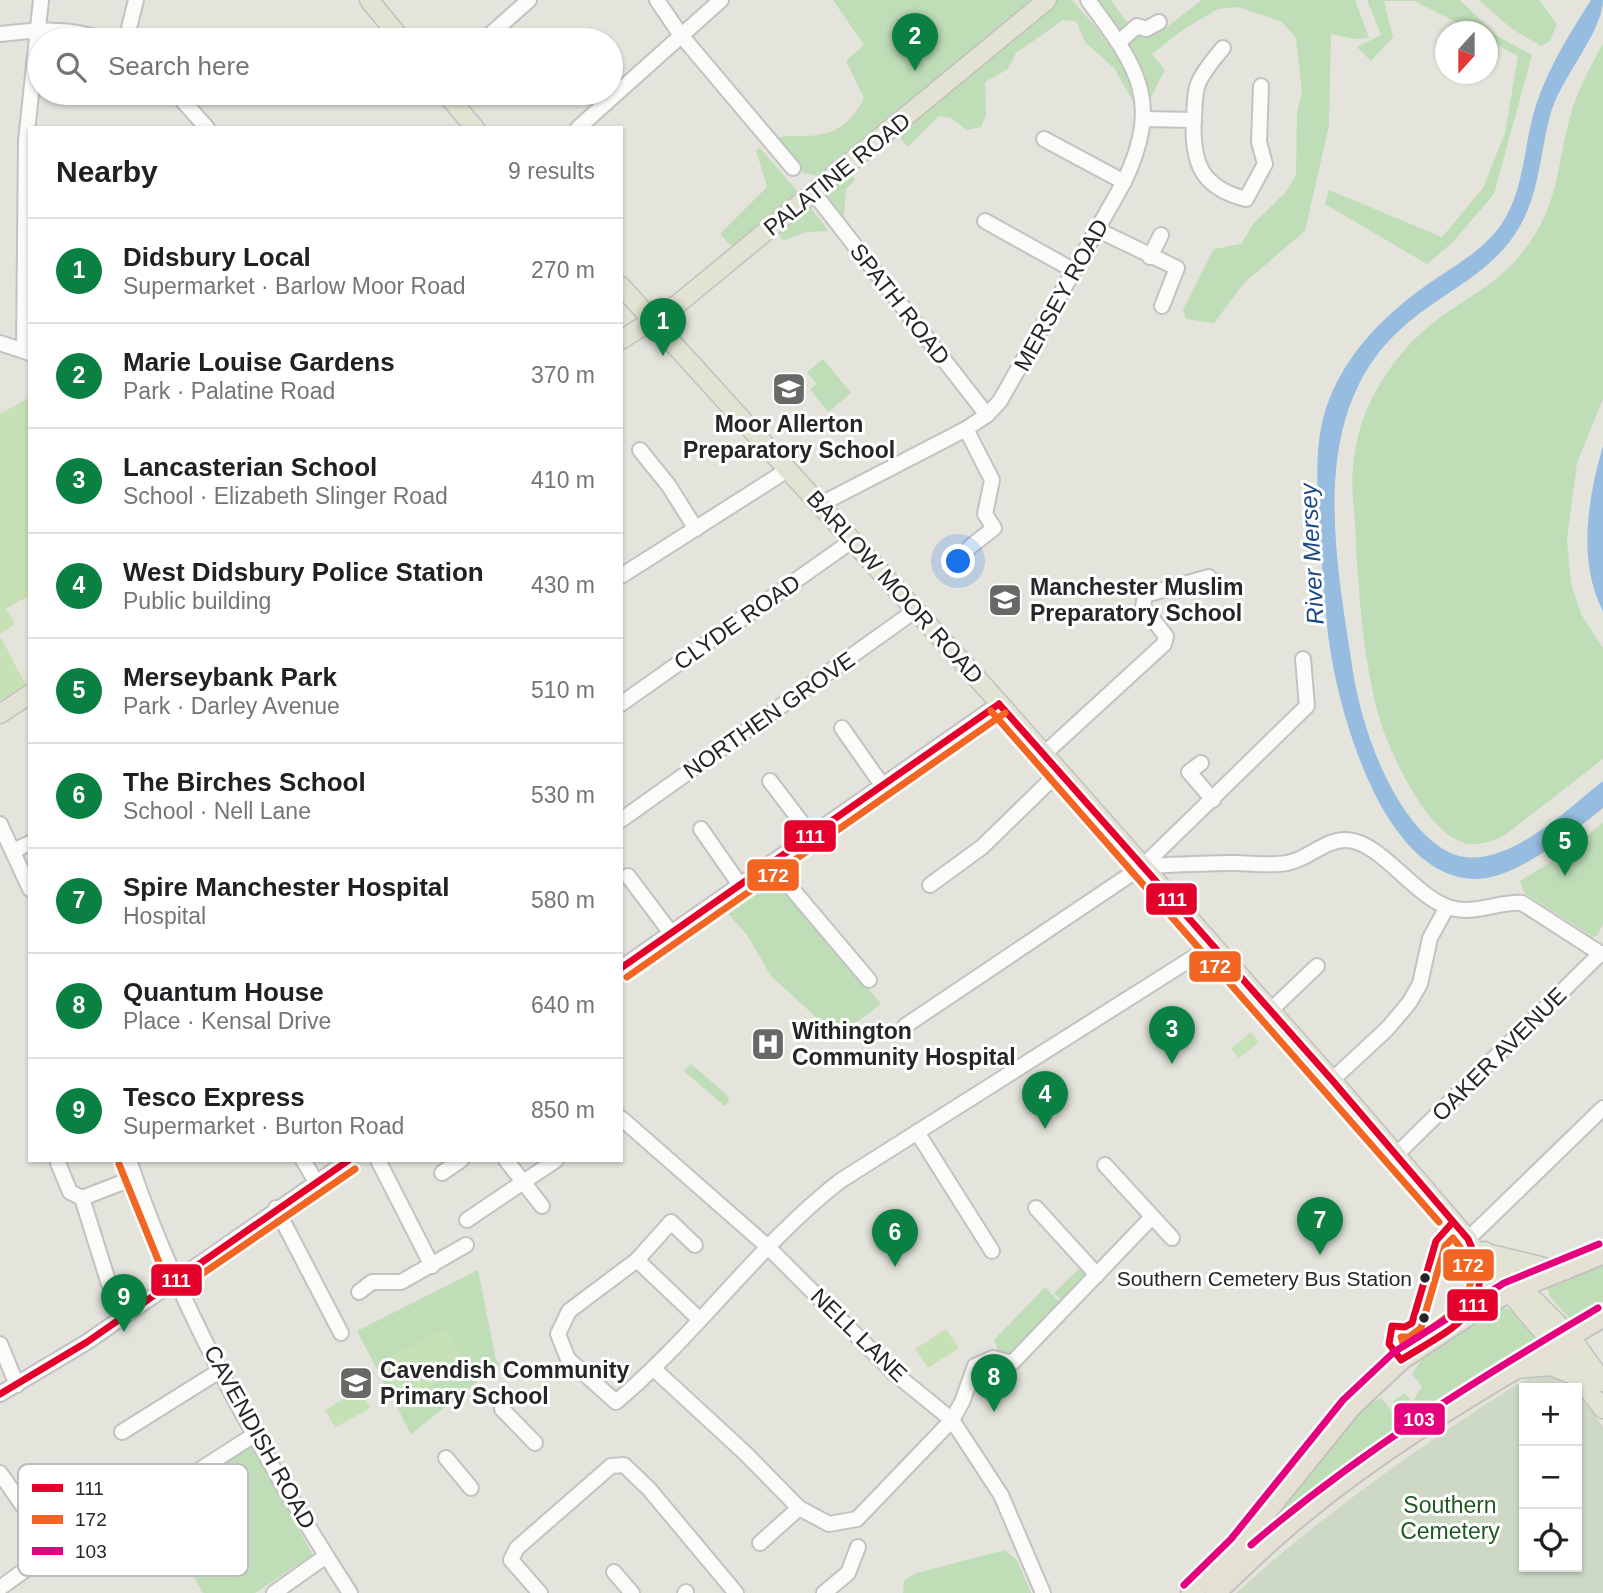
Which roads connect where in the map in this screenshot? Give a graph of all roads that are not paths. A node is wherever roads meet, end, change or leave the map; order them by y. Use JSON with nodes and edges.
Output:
{"nodes":[{"id":1,"x":41,"y":0,"type":"edge"},
{"id":2,"x":136,"y":0,"type":"edge"},
{"id":3,"x":369,"y":0,"type":"edge"},
{"id":4,"x":529,"y":0,"type":"edge"},
{"id":5,"x":657,"y":0,"type":"edge"},
{"id":6,"x":721,"y":0,"type":"edge"},
{"id":7,"x":1046,"y":0,"type":"edge"},
{"id":8,"x":1088,"y":0,"type":"edge"},
{"id":9,"x":1159,"y":22,"type":"dead end"},
{"id":10,"x":37,"y":28,"type":"edge"},
{"id":11,"x":129,"y":28,"type":"edge"},
{"id":12,"x":392,"y":28,"type":"edge"},
{"id":13,"x":498,"y":28,"type":"edge"},
{"id":14,"x":28,"y":31,"type":"edge"},
{"id":15,"x":0,"y":34,"type":"edge"},
{"id":16,"x":680,"y":34,"type":"junction"},
{"id":17,"x":1119,"y":43,"type":"junction"},
{"id":18,"x":1223,"y":48,"type":"dead end"},
{"id":19,"x":1261,"y":86,"type":"dead end"},
{"id":20,"x":623,"y":87,"type":"edge"},
{"id":21,"x":30,"y":105,"type":"edge"},
{"id":22,"x":187,"y":105,"type":"edge"},
{"id":23,"x":454,"y":105,"type":"edge"},
{"id":24,"x":603,"y":105,"type":"edge"},
{"id":25,"x":1144,"y":119,"type":"junction"},
{"id":26,"x":1194,"y":120,"type":"junction"},
{"id":27,"x":205,"y":126,"type":"edge"},
{"id":28,"x":469,"y":126,"type":"edge"},
{"id":29,"x":580,"y":126,"type":"edge"},
{"id":30,"x":1044,"y":139,"type":"dead end"},
{"id":31,"x":793,"y":168,"type":"dead end"},
{"id":32,"x":1124,"y":182,"type":"junction"},
{"id":33,"x":813,"y":192,"type":"junction"},
{"id":34,"x":985,"y":221,"type":"dead end"},
{"id":35,"x":1098,"y":230,"type":"junction"},
{"id":36,"x":1161,"y":235,"type":"dead end"},
{"id":37,"x":1150,"y":257,"type":"junction"},
{"id":38,"x":1073,"y":270,"type":"junction"},
{"id":39,"x":623,"y":288,"type":"edge"},
{"id":40,"x":1162,"y":306,"type":"dead end"},
{"id":41,"x":653,"y":320,"type":"junction"},
{"id":42,"x":623,"y":339,"type":"edge"},
{"id":43,"x":0,"y":343,"type":"edge"},
{"id":44,"x":27,"y":351,"type":"edge"},
{"id":45,"x":987,"y":415,"type":"junction"},
{"id":46,"x":966,"y":429,"type":"junction"},
{"id":47,"x":640,"y":450,"type":"dead end"},
{"id":48,"x":789,"y":468,"type":"junction"},
{"id":49,"x":821,"y":504,"type":"junction"},
{"id":50,"x":696,"y":529,"type":"junction"},
{"id":51,"x":853,"y":540,"type":"junction"},
{"id":52,"x":970,"y":547,"type":"dead end"},
{"id":53,"x":623,"y":575,"type":"edge"},
{"id":54,"x":1209,"y":577,"type":"dead end"},
{"id":55,"x":916,"y":610,"type":"junction"},
{"id":56,"x":1303,"y":659,"type":"dead end"},
{"id":57,"x":28,"y":695,"type":"edge"},
{"id":58,"x":623,"y":703,"type":"edge"},
{"id":59,"x":999,"y":704,"type":"junction"},
{"id":60,"x":0,"y":714,"type":"edge"},
{"id":61,"x":842,"y":727,"type":"dead end"},
{"id":62,"x":1044,"y":754,"type":"junction"},
{"id":63,"x":1201,"y":762,"type":"dead end"},
{"id":64,"x":1060,"y":771,"type":"junction"},
{"id":65,"x":770,"y":780,"type":"dead end"},
{"id":66,"x":882,"y":785,"type":"junction"},
{"id":67,"x":1213,"y":800,"type":"junction"},
{"id":68,"x":623,"y":819,"type":"edge"},
{"id":69,"x":0,"y":824,"type":"edge"},
{"id":70,"x":701,"y":829,"type":"dead end"},
{"id":71,"x":811,"y":835,"type":"junction"},
{"id":72,"x":28,"y":843,"type":"edge"},
{"id":73,"x":13,"y":851,"type":"junction"},
{"id":74,"x":770,"y":863,"type":"junction"},
{"id":75,"x":1143,"y":866,"type":"junction"},
{"id":76,"x":628,"y":876,"type":"dead end"},
{"id":77,"x":28,"y":885,"type":"edge"},
{"id":78,"x":740,"y":885,"type":"junction"},
{"id":79,"x":930,"y":885,"type":"dead end"},
{"id":80,"x":1447,"y":907,"type":"junction"},
{"id":81,"x":671,"y":933,"type":"junction"},
{"id":82,"x":1213,"y":945,"type":"junction"},
{"id":83,"x":1601,"y":949,"type":"edge"},
{"id":84,"x":1317,"y":966,"type":"dead end"},
{"id":85,"x":623,"y":967,"type":"edge"},
{"id":86,"x":869,"y":979,"type":"dead end"},
{"id":87,"x":1270,"y":1011,"type":"junction"},
{"id":88,"x":905,"y":1026,"type":"dead end"},
{"id":89,"x":1332,"y":1080,"type":"junction"},
{"id":90,"x":1603,"y":1108,"type":"edge"},
{"id":91,"x":623,"y":1120,"type":"edge"},
{"id":92,"x":917,"y":1132,"type":"junction"},
{"id":93,"x":1396,"y":1155,"type":"junction"},
{"id":94,"x":304,"y":1162,"type":"edge"},
{"id":95,"x":346,"y":1162,"type":"edge"},
{"id":96,"x":379,"y":1162,"type":"edge"},
{"id":97,"x":458,"y":1162,"type":"edge"},
{"id":98,"x":507,"y":1162,"type":"edge"},
{"id":99,"x":553,"y":1162,"type":"edge"},
{"id":100,"x":58,"y":1163,"type":"dead end"},
{"id":101,"x":1105,"y":1165,"type":"dead end"},
{"id":102,"x":132,"y":1169,"type":"edge"},
{"id":103,"x":442,"y":1173,"type":"dead end"},
{"id":104,"x":316,"y":1182,"type":"junction"},
{"id":105,"x":523,"y":1183,"type":"junction"},
{"id":106,"x":82,"y":1198,"type":"junction"},
{"id":107,"x":542,"y":1206,"type":"dead end"},
{"id":108,"x":276,"y":1208,"type":"junction"},
{"id":109,"x":1036,"y":1208,"type":"dead end"},
{"id":110,"x":1152,"y":1218,"type":"junction"},
{"id":111,"x":467,"y":1220,"type":"dead end"},
{"id":112,"x":1172,"y":1238,"type":"dead end"},
{"id":113,"x":1468,"y":1239,"type":"junction"},
{"id":114,"x":466,"y":1245,"type":"dead end"},
{"id":115,"x":695,"y":1245,"type":"dead end"},
{"id":116,"x":768,"y":1247,"type":"junction"},
{"id":117,"x":992,"y":1251,"type":"dead end"},
{"id":118,"x":1603,"y":1254,"type":"edge"},
{"id":119,"x":1483,"y":1255,"type":"junction"},
{"id":120,"x":637,"y":1260,"type":"junction"},
{"id":121,"x":432,"y":1266,"type":"junction"},
{"id":122,"x":1568,"y":1270,"type":"junction"},
{"id":123,"x":1097,"y":1275,"type":"junction"},
{"id":124,"x":177,"y":1278,"type":"junction"},
{"id":125,"x":109,"y":1284,"type":"dead end"},
{"id":126,"x":1516,"y":1289,"type":"junction"},
{"id":127,"x":359,"y":1292,"type":"dead end"},
{"id":128,"x":1472,"y":1313,"type":"junction"},
{"id":129,"x":1603,"y":1317,"type":"edge"},
{"id":130,"x":699,"y":1318,"type":"junction"},
{"id":131,"x":341,"y":1333,"type":"dead end"},
{"id":132,"x":1562,"y":1341,"type":"junction"},
{"id":133,"x":0,"y":1345,"type":"edge"},
{"id":134,"x":221,"y":1370,"type":"junction"},
{"id":135,"x":655,"y":1370,"type":"junction"},
{"id":136,"x":1516,"y":1370,"type":"junction"},
{"id":137,"x":1594,"y":1383,"type":"edge"},
{"id":138,"x":17,"y":1385,"type":"junction"},
{"id":139,"x":0,"y":1394,"type":"edge"},
{"id":140,"x":502,"y":1409,"type":"dead end"},
{"id":141,"x":1603,"y":1409,"type":"edge"},
{"id":142,"x":952,"y":1420,"type":"junction"},
{"id":143,"x":122,"y":1432,"type":"dead end"},
{"id":144,"x":254,"y":1435,"type":"junction"},
{"id":145,"x":535,"y":1443,"type":"dead end"},
{"id":146,"x":446,"y":1458,"type":"dead end"},
{"id":147,"x":209,"y":1464,"type":"edge"},
{"id":148,"x":0,"y":1473,"type":"edge"},
{"id":149,"x":471,"y":1488,"type":"dead end"},
{"id":150,"x":18,"y":1499,"type":"edge"},
{"id":151,"x":799,"y":1507,"type":"junction"},
{"id":152,"x":760,"y":1543,"type":"dead end"},
{"id":153,"x":858,"y":1547,"type":"dead end"},
{"id":154,"x":326,"y":1556,"type":"junction"},
{"id":155,"x":614,"y":1572,"type":"dead end"},
{"id":156,"x":18,"y":1575,"type":"edge"},
{"id":157,"x":0,"y":1588,"type":"edge"},
{"id":158,"x":274,"y":1593,"type":"edge"},
{"id":159,"x":350,"y":1593,"type":"edge"},
{"id":160,"x":540,"y":1593,"type":"edge"},
{"id":161,"x":632,"y":1593,"type":"edge"},
{"id":162,"x":736,"y":1593,"type":"edge"},
{"id":163,"x":824,"y":1593,"type":"edge"},
{"id":164,"x":1042,"y":1593,"type":"edge"},
{"id":165,"x":1191,"y":1593,"type":"edge"},
{"id":166,"x":1215,"y":1593,"type":"edge"}],
"edges":[{"from":1,"to":10,"type":"street"},
{"from":2,"to":11,"type":"street"},
{"from":3,"to":12,"type":"main road"},
{"from":4,"to":13,"type":"street"},
{"from":5,"to":16,"type":"street"},
{"from":6,"to":16,"type":"street"},
{"from":7,"to":33,"type":"main road","name":"PALATINE ROAD"},
{"from":8,"to":17,"type":"street","name":"MERSEY ROAD"},
{"from":9,"to":17,"type":"street"},
{"from":14,"to":15,"type":"street"},
{"from":16,"to":20,"type":"street"},
{"from":16,"to":31,"type":"street"},
{"from":17,"to":25,"type":"street","name":"MERSEY ROAD"},
{"from":18,"to":26,"type":"street"},
{"from":19,"to":26,"type":"street"},
{"from":21,"to":44,"type":"street"},
{"from":22,"to":27,"type":"street"},
{"from":23,"to":28,"type":"main road"},
{"from":24,"to":29,"type":"street"},
{"from":25,"to":26,"type":"street"},
{"from":25,"to":32,"type":"street","name":"MERSEY ROAD"},
{"from":30,"to":32,"type":"street"},
{"from":32,"to":35,"type":"street","name":"MERSEY ROAD"},
{"from":33,"to":41,"type":"main road","name":"PALATINE ROAD"},
{"from":33,"to":45,"type":"street","name":"SPATH ROAD"},
{"from":34,"to":38,"type":"street"},
{"from":35,"to":37,"type":"street"},
{"from":35,"to":38,"type":"street","name":"MERSEY ROAD"},
{"from":36,"to":37,"type":"street"},
{"from":37,"to":40,"type":"street"},
{"from":38,"to":45,"type":"street","name":"MERSEY ROAD"},
{"from":39,"to":41,"type":"main road","name":"BARLOW MOOR ROAD"},
{"from":41,"to":42,"type":"main road","name":"PALATINE ROAD"},
{"from":41,"to":48,"type":"main road","name":"BARLOW MOOR ROAD"},
{"from":43,"to":44,"type":"street"},
{"from":45,"to":46,"type":"street","name":"MERSEY ROAD"},
{"from":46,"to":49,"type":"street","name":"MERSEY ROAD"},
{"from":46,"to":52,"type":"street"},
{"from":47,"to":50,"type":"street"},
{"from":48,"to":49,"type":"main road","name":"BARLOW MOOR ROAD"},
{"from":48,"to":50,"type":"street"},
{"from":49,"to":51,"type":"main road","name":"BARLOW MOOR ROAD"},
{"from":50,"to":53,"type":"street"},
{"from":51,"to":55,"type":"main road","name":"BARLOW MOOR ROAD"},
{"from":51,"to":58,"type":"street","name":"CLYDE ROAD"},
{"from":54,"to":62,"type":"street"},
{"from":55,"to":59,"type":"main road","name":"BARLOW MOOR ROAD"},
{"from":55,"to":68,"type":"street","name":"NORTHEN GROVE"},
{"from":56,"to":67,"type":"street"},
{"from":57,"to":60,"type":"main road"},
{"from":59,"to":62,"type":"main road","name":"BARLOW MOOR ROAD"},
{"from":59,"to":66,"type":"street"},
{"from":61,"to":66,"type":"street"},
{"from":62,"to":64,"type":"main road","name":"BARLOW MOOR ROAD"},
{"from":63,"to":67,"type":"street"},
{"from":64,"to":75,"type":"main road","name":"BARLOW MOOR ROAD"},
{"from":64,"to":79,"type":"street"},
{"from":65,"to":71,"type":"street"},
{"from":66,"to":71,"type":"street"},
{"from":67,"to":75,"type":"street"},
{"from":69,"to":73,"type":"street"},
{"from":70,"to":78,"type":"street"},
{"from":71,"to":74,"type":"street"},
{"from":72,"to":73,"type":"street"},
{"from":73,"to":77,"type":"street"},
{"from":74,"to":78,"type":"street"},
{"from":74,"to":86,"type":"street"},
{"from":75,"to":80,"type":"street"},
{"from":75,"to":82,"type":"main road","name":"BARLOW MOOR ROAD"},
{"from":75,"to":88,"type":"street"},
{"from":76,"to":81,"type":"street"},
{"from":78,"to":81,"type":"street"},
{"from":80,"to":83,"type":"street"},
{"from":80,"to":89,"type":"street"},
{"from":81,"to":85,"type":"street"},
{"from":82,"to":87,"type":"main road","name":"BARLOW MOOR ROAD"},
{"from":82,"to":92,"type":"street"},
{"from":83,"to":93,"type":"street","name":"OAKER AVENUE"},
{"from":84,"to":87,"type":"street"},
{"from":87,"to":89,"type":"main road","name":"BARLOW MOOR ROAD"},
{"from":89,"to":93,"type":"main road","name":"BARLOW MOOR ROAD"},
{"from":90,"to":113,"type":"street"},
{"from":91,"to":116,"type":"street","name":"NELL LANE"},
{"from":92,"to":116,"type":"street"},
{"from":92,"to":117,"type":"street"},
{"from":93,"to":113,"type":"main road","name":"BARLOW MOOR ROAD"},
{"from":94,"to":104,"type":"street"},
{"from":95,"to":104,"type":"street"},
{"from":96,"to":121,"type":"street"},
{"from":97,"to":103,"type":"street"},
{"from":98,"to":105,"type":"street"},
{"from":99,"to":105,"type":"street"},
{"from":100,"to":106,"type":"street"},
{"from":101,"to":110,"type":"street"},
{"from":102,"to":106,"type":"street"},
{"from":102,"to":124,"type":"street","name":"CAVENDISH ROAD"},
{"from":104,"to":108,"type":"street"},
{"from":105,"to":107,"type":"street"},
{"from":105,"to":111,"type":"street"},
{"from":106,"to":125,"type":"street"},
{"from":108,"to":124,"type":"street"},
{"from":108,"to":131,"type":"street"},
{"from":109,"to":123,"type":"street"},
{"from":110,"to":112,"type":"street"},
{"from":110,"to":123,"type":"street"},
{"from":113,"to":119,"type":"main road","name":"BARLOW MOOR ROAD"},
{"from":114,"to":121,"type":"street"},
{"from":115,"to":120,"type":"street"},
{"from":116,"to":130,"type":"street"},
{"from":116,"to":142,"type":"street","name":"NELL LANE"},
{"from":118,"to":122,"type":"highway"},
{"from":119,"to":122,"type":"main road"},
{"from":119,"to":126,"type":"main road","name":"BARLOW MOOR ROAD"},
{"from":119,"to":128,"type":"main road"},
{"from":120,"to":130,"type":"street"},
{"from":120,"to":135,"type":"street"},
{"from":121,"to":127,"type":"street"},
{"from":122,"to":126,"type":"highway"},
{"from":123,"to":142,"type":"street"},
{"from":124,"to":134,"type":"street","name":"CAVENDISH ROAD"},
{"from":124,"to":138,"type":"street"},
{"from":126,"to":128,"type":"highway"},
{"from":126,"to":132,"type":"main road","name":"BARLOW MOOR ROAD"},
{"from":128,"to":165,"type":"highway"},
{"from":129,"to":132,"type":"highway"},
{"from":130,"to":135,"type":"street"},
{"from":132,"to":136,"type":"highway"},
{"from":132,"to":137,"type":"main road","name":"BARLOW MOOR ROAD"},
{"from":133,"to":138,"type":"street"},
{"from":134,"to":143,"type":"street"},
{"from":134,"to":144,"type":"street","name":"CAVENDISH ROAD"},
{"from":135,"to":151,"type":"street"},
{"from":136,"to":137,"type":"main road"},
{"from":136,"to":166,"type":"highway"},
{"from":137,"to":141,"type":"main road","name":"BARLOW MOOR ROAD"},
{"from":138,"to":139,"type":"street"},
{"from":140,"to":145,"type":"street"},
{"from":142,"to":151,"type":"street"},
{"from":142,"to":164,"type":"street","name":"NELL LANE"},
{"from":144,"to":147,"type":"street"},
{"from":144,"to":154,"type":"street","name":"CAVENDISH ROAD"},
{"from":146,"to":149,"type":"street"},
{"from":148,"to":150,"type":"street"},
{"from":151,"to":152,"type":"street"},
{"from":153,"to":163,"type":"street"},
{"from":154,"to":158,"type":"street"},
{"from":154,"to":159,"type":"street","name":"CAVENDISH ROAD"},
{"from":155,"to":161,"type":"street"},
{"from":156,"to":157,"type":"street"},
{"from":160,"to":162,"type":"street"}]}
